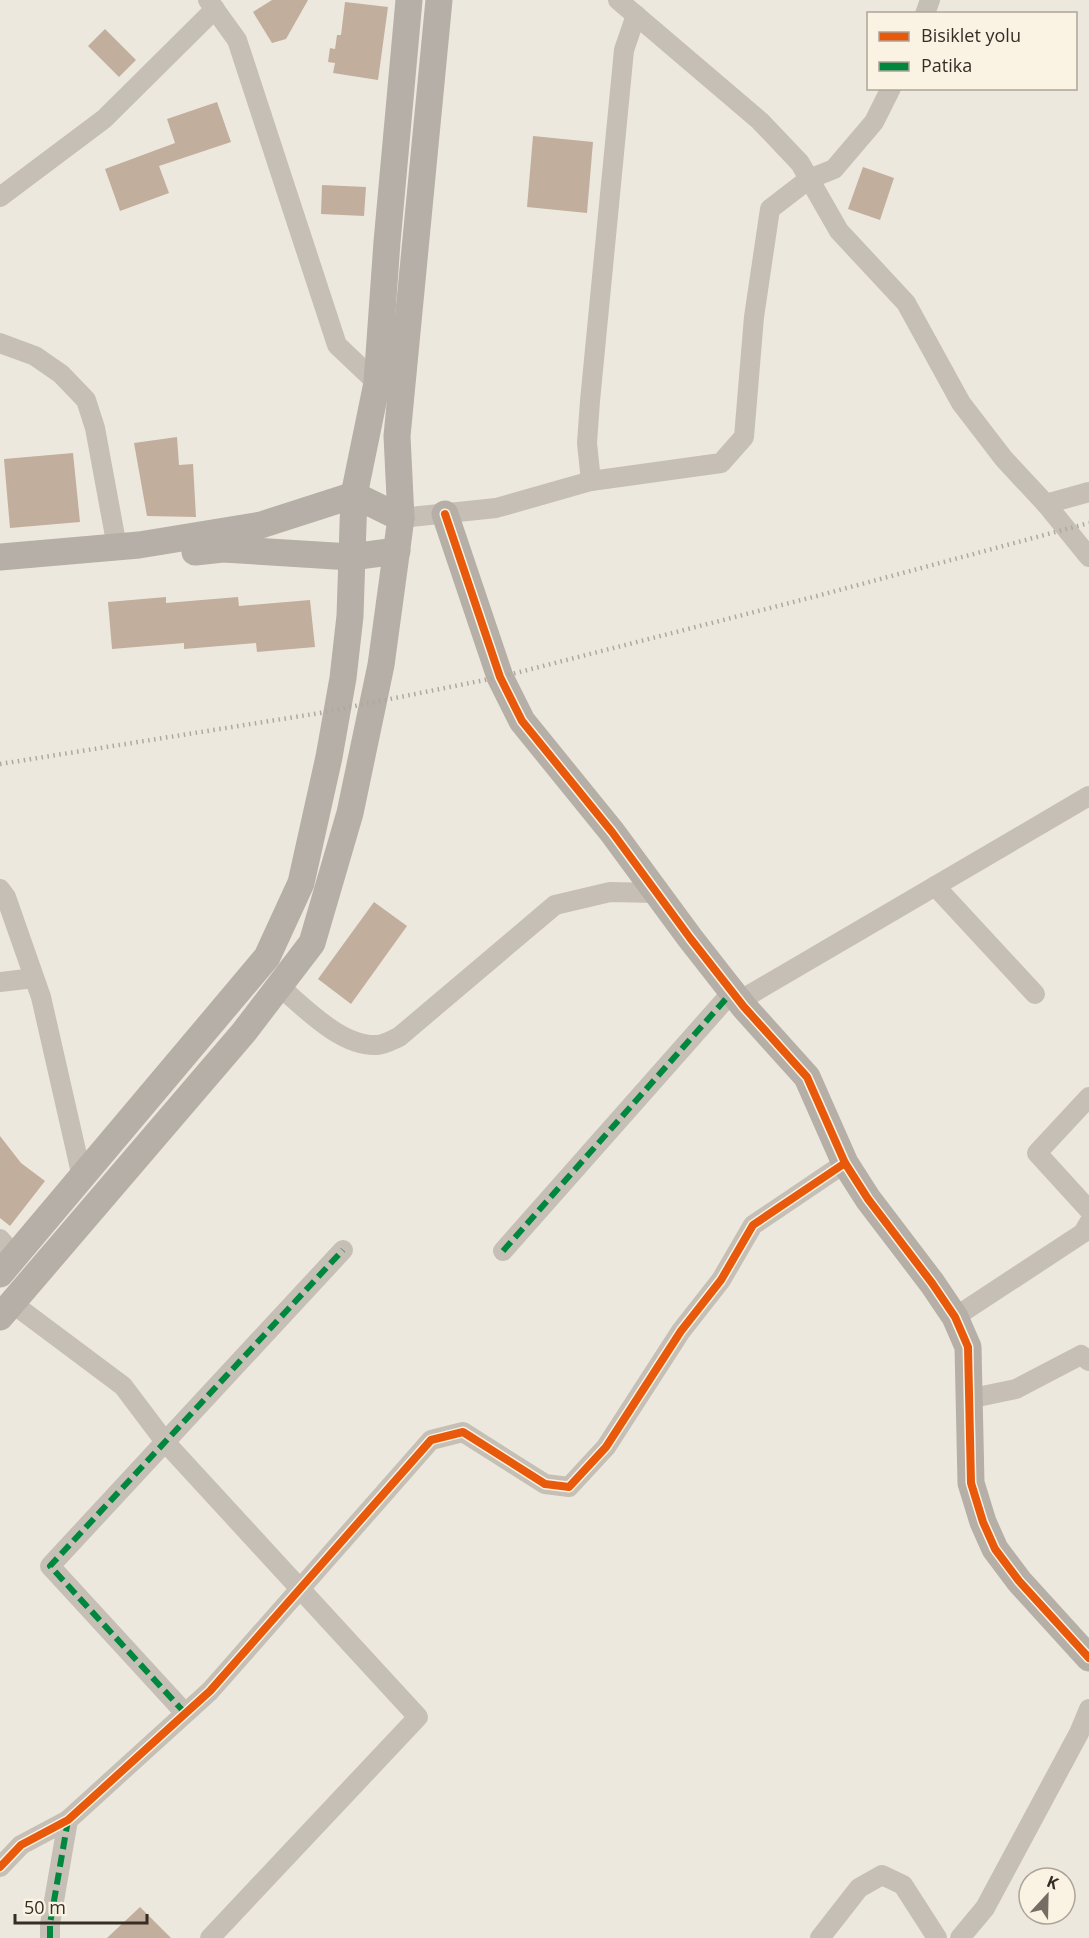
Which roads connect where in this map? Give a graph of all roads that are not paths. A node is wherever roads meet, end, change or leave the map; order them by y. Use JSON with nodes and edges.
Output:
{"nodes":[{"id":1,"x":409,"y":0,"type":"edge"},
{"id":2,"x":438,"y":0,"type":"edge"},
{"id":3,"x":618,"y":0,"type":"edge"},
{"id":4,"x":211,"y":5,"type":"edge"},
{"id":5,"x":636,"y":15,"type":"junction"},
{"id":6,"x":890,"y":90,"type":"edge"},
{"id":7,"x":809,"y":179,"type":"junction"},
{"id":8,"x":0,"y":197,"type":"edge"},
{"id":9,"x":0,"y":343,"type":"edge"},
{"id":10,"x":377,"y":383,"type":"junction"},
{"id":11,"x":591,"y":482,"type":"junction"},
{"id":12,"x":1089,"y":492,"type":"edge"},
{"id":13,"x":354,"y":495,"type":"junction"},
{"id":14,"x":1046,"y":504,"type":"junction"},
{"id":15,"x":445,"y":513,"type":"junction"},
{"id":16,"x":401,"y":518,"type":"junction"},
{"id":17,"x":117,"y":547,"type":"junction"},
{"id":18,"x":397,"y":551,"type":"junction"},
{"id":19,"x":0,"y":557,"type":"edge"},
{"id":20,"x":351,"y":557,"type":"junction"},
{"id":21,"x":1089,"y":557,"type":"edge"},
{"id":22,"x":0,"y":573,"type":"edge"},
{"id":23,"x":1089,"y":796,"type":"edge"},
{"id":24,"x":935,"y":886,"type":"junction"},
{"id":25,"x":0,"y":889,"type":"edge"},
{"id":26,"x":657,"y":893,"type":"junction"},
{"id":27,"x":34,"y":978,"type":"junction"},
{"id":28,"x":0,"y":982,"type":"edge"},
{"id":29,"x":279,"y":986,"type":"junction"},
{"id":30,"x":1035,"y":994,"type":"dead end"},
{"id":31,"x":735,"y":996,"type":"junction"},
{"id":32,"x":1089,"y":1097,"type":"edge"},
{"id":33,"x":845,"y":1163,"type":"junction"},
{"id":34,"x":82,"y":1177,"type":"junction"},
{"id":35,"x":1089,"y":1210,"type":"edge"},
{"id":36,"x":1089,"y":1223,"type":"edge"},
{"id":37,"x":343,"y":1250,"type":"dead end"},
{"id":38,"x":503,"y":1251,"type":"dead end"},
{"id":39,"x":5,"y":1256,"type":"edge"},
{"id":40,"x":6,"y":1310,"type":"edge"},
{"id":41,"x":955,"y":1317,"type":"junction"},
{"id":42,"x":1089,"y":1361,"type":"edge"},
{"id":43,"x":968,"y":1399,"type":"junction"},
{"id":44,"x":166,"y":1443,"type":"junction"},
{"id":45,"x":300,"y":1588,"type":"junction"},
{"id":46,"x":1089,"y":1658,"type":"edge"},
{"id":47,"x":1089,"y":1709,"type":"edge"},
{"id":48,"x":185,"y":1713,"type":"junction"},
{"id":49,"x":68,"y":1820,"type":"junction"},
{"id":50,"x":0,"y":1868,"type":"edge"},
{"id":51,"x":50,"y":1938,"type":"edge"},
{"id":52,"x":210,"y":1938,"type":"edge"},
{"id":53,"x":820,"y":1938,"type":"edge"},
{"id":54,"x":937,"y":1938,"type":"edge"},
{"id":55,"x":960,"y":1938,"type":"edge"}],
"edges":[{"from":1,"to":10,"type":"main road"},
{"from":2,"to":16,"type":"main road"},
{"from":3,"to":5,"type":"street"},
{"from":4,"to":8,"type":"street"},
{"from":4,"to":10,"type":"street"},
{"from":5,"to":7,"type":"street"},
{"from":5,"to":11,"type":"street"},
{"from":6,"to":7,"type":"street"},
{"from":7,"to":11,"type":"street"},
{"from":7,"to":14,"type":"street"},
{"from":9,"to":17,"type":"street"},
{"from":10,"to":13,"type":"main road"},
{"from":11,"to":15,"type":"street"},
{"from":12,"to":14,"type":"street"},
{"from":13,"to":16,"type":"main road"},
{"from":13,"to":17,"type":"main road"},
{"from":13,"to":20,"type":"main road"},
{"from":14,"to":21,"type":"street"},
{"from":15,"to":16,"type":"street"},
{"from":15,"to":26,"type":"main road"},
{"from":16,"to":18,"type":"main road"},
{"from":17,"to":19,"type":"main road"},
{"from":18,"to":20,"type":"main road"},
{"from":18,"to":29,"type":"main road"},
{"from":20,"to":22,"type":"main road"},
{"from":20,"to":34,"type":"main road"},
{"from":23,"to":24,"type":"street"},
{"from":24,"to":30,"type":"street"},
{"from":24,"to":31,"type":"street"},
{"from":25,"to":27,"type":"street"},
{"from":26,"to":29,"type":"street"},
{"from":26,"to":31,"type":"main road"},
{"from":27,"to":28,"type":"street"},
{"from":27,"to":34,"type":"street"},
{"from":29,"to":40,"type":"main road"},
{"from":31,"to":33,"type":"main road"},
{"from":31,"to":38,"type":"street"},
{"from":32,"to":35,"type":"street"},
{"from":33,"to":41,"type":"main road"},
{"from":33,"to":45,"type":"street"},
{"from":34,"to":39,"type":"main road"},
{"from":36,"to":41,"type":"street"},
{"from":37,"to":44,"type":"street"},
{"from":40,"to":44,"type":"street"},
{"from":41,"to":43,"type":"main road"},
{"from":42,"to":43,"type":"street"},
{"from":43,"to":46,"type":"main road"},
{"from":44,"to":45,"type":"street"},
{"from":44,"to":48,"type":"street"},
{"from":45,"to":48,"type":"street"},
{"from":45,"to":52,"type":"street"},
{"from":47,"to":55,"type":"street"},
{"from":48,"to":49,"type":"street"},
{"from":49,"to":50,"type":"street"},
{"from":49,"to":51,"type":"street"},
{"from":53,"to":54,"type":"street"}]}
